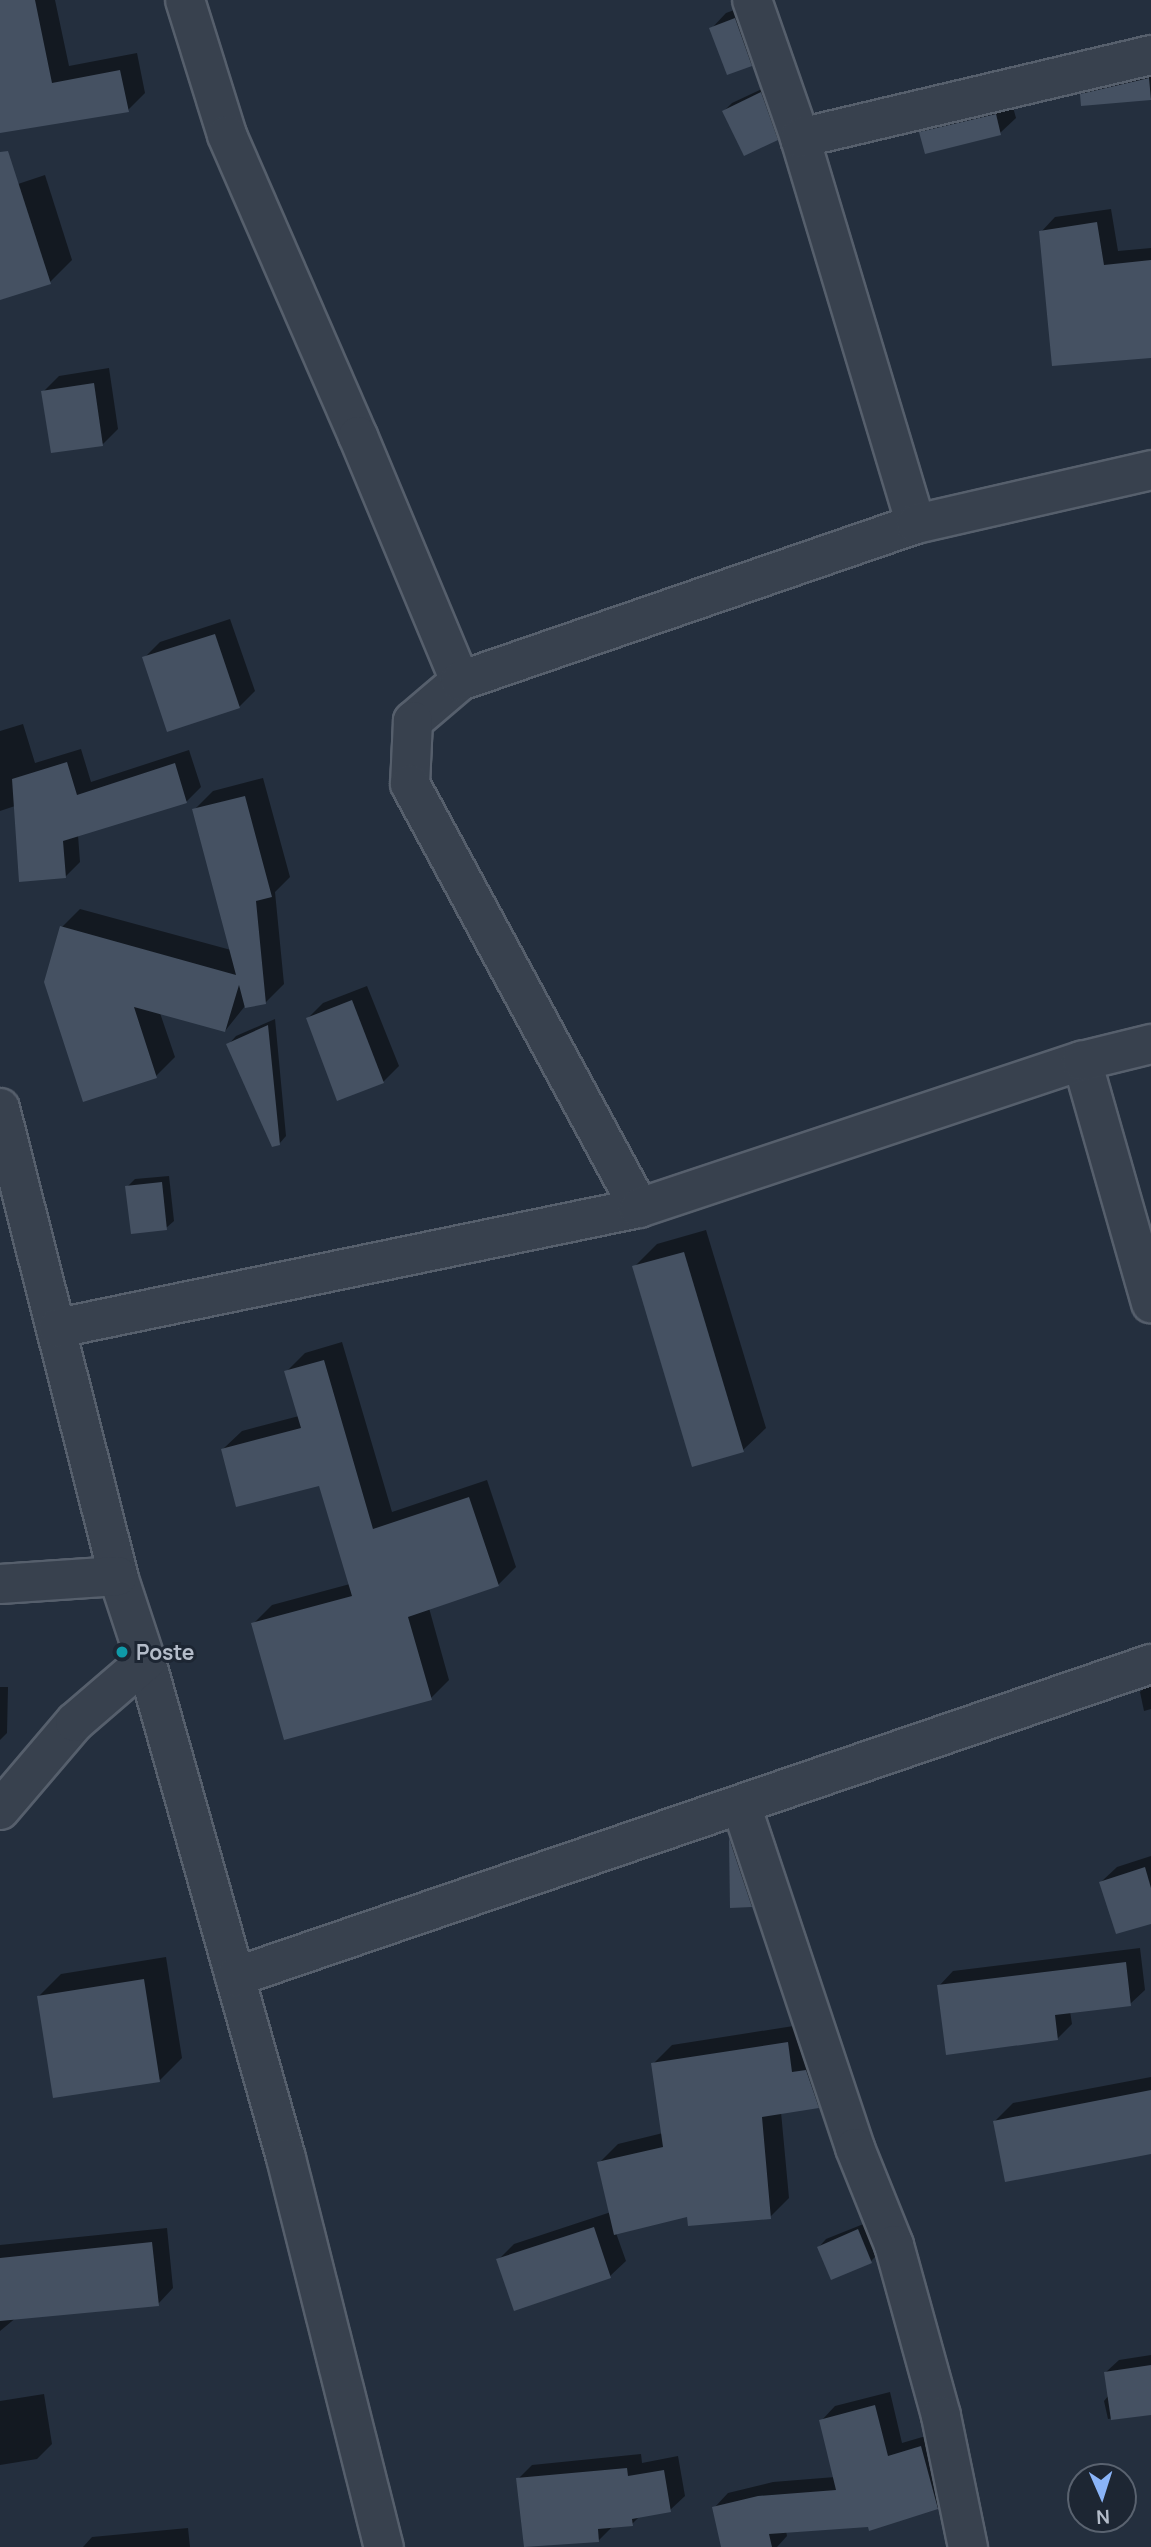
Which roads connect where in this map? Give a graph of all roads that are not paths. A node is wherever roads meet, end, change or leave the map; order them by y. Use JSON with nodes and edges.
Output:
{"nodes":[{"id":1,"x":186,"y":0,"type":"edge"},
{"id":2,"x":752,"y":0,"type":"edge"},
{"id":3,"x":1151,"y":55,"type":"edge"},
{"id":4,"x":800,"y":138,"type":"junction"},
{"id":5,"x":1151,"y":470,"type":"edge"},
{"id":6,"x":916,"y":524,"type":"junction"},
{"id":7,"x":460,"y":681,"type":"junction"},
{"id":8,"x":1151,"y":1044,"type":"edge"},
{"id":9,"x":1082,"y":1061,"type":"junction"},
{"id":10,"x":0,"y":1108,"type":"edge"},
{"id":11,"x":639,"y":1209,"type":"junction"},
{"id":12,"x":1151,"y":1303,"type":"edge"},
{"id":13,"x":58,"y":1328,"type":"junction"},
{"id":14,"x":118,"y":1576,"type":"junction"},
{"id":15,"x":0,"y":1584,"type":"edge"},
{"id":16,"x":146,"y":1661,"type":"junction"},
{"id":17,"x":1151,"y":1664,"type":"edge"},
{"id":18,"x":741,"y":1805,"type":"junction"},
{"id":19,"x":0,"y":1810,"type":"edge"},
{"id":20,"x":235,"y":1977,"type":"junction"},
{"id":21,"x":384,"y":2547,"type":"edge"},
{"id":22,"x":968,"y":2547,"type":"edge"}],
"edges":[{"from":1,"to":7,"type":"street"},
{"from":2,"to":4,"type":"street"},
{"from":3,"to":4,"type":"street"},
{"from":4,"to":6,"type":"street"},
{"from":5,"to":6,"type":"street"},
{"from":6,"to":7,"type":"street"},
{"from":7,"to":11,"type":"street"},
{"from":8,"to":9,"type":"street"},
{"from":9,"to":11,"type":"street"},
{"from":9,"to":12,"type":"street"},
{"from":10,"to":13,"type":"street"},
{"from":11,"to":13,"type":"street"},
{"from":13,"to":14,"type":"street"},
{"from":14,"to":15,"type":"street"},
{"from":14,"to":16,"type":"street"},
{"from":16,"to":19,"type":"street"},
{"from":16,"to":20,"type":"street"},
{"from":17,"to":18,"type":"street"},
{"from":18,"to":20,"type":"street"},
{"from":18,"to":22,"type":"street"},
{"from":20,"to":21,"type":"street"}]}
